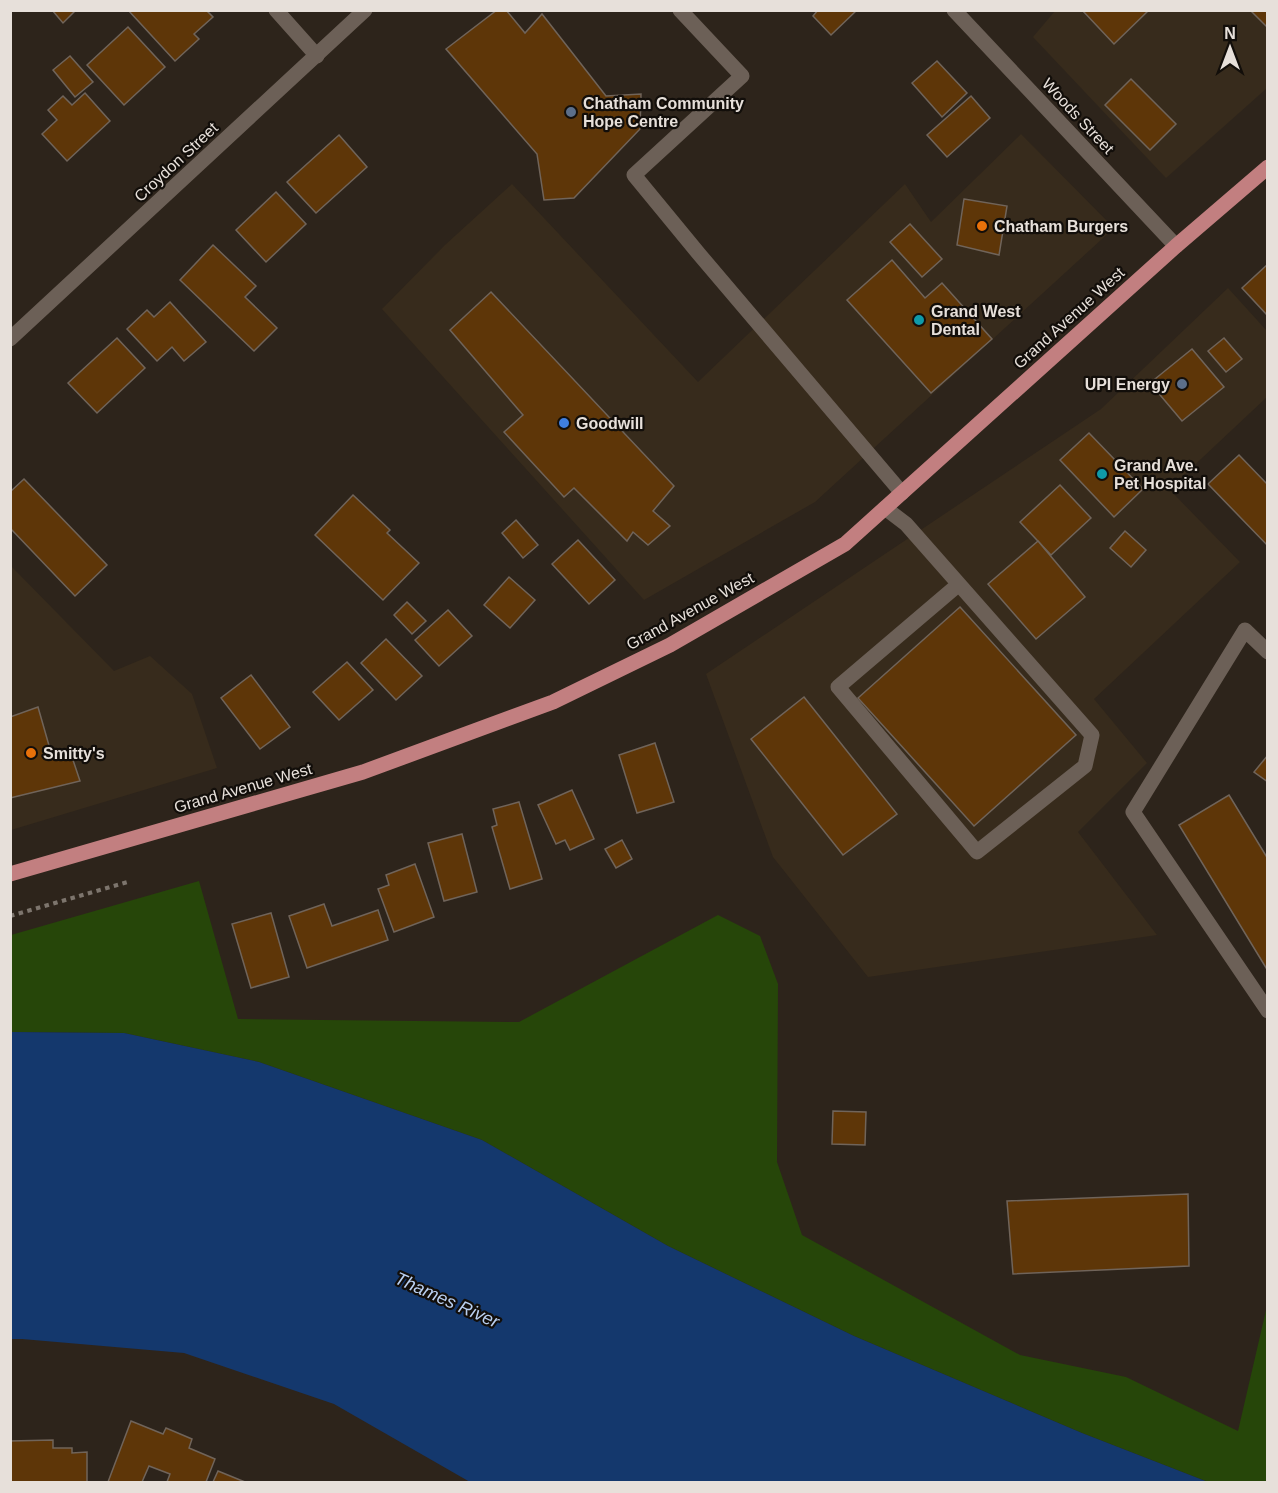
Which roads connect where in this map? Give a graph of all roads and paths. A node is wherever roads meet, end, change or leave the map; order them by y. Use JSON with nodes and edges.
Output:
{"nodes":[{"id":1,"x":276,"y":10,"type":"edge"},
{"id":2,"x":365,"y":10,"type":"edge"},
{"id":3,"x":680,"y":10,"type":"edge"},
{"id":4,"x":954,"y":10,"type":"edge"},
{"id":5,"x":317,"y":56,"type":"junction"},
{"id":6,"x":1268,"y":167,"type":"edge"},
{"id":7,"x":1176,"y":246,"type":"junction"},
{"id":8,"x":10,"y":339,"type":"edge"},
{"id":9,"x":902,"y":493,"type":"junction"},
{"id":10,"x":885,"y":508,"type":"junction"},
{"id":11,"x":959,"y":584,"type":"junction"},
{"id":12,"x":1268,"y":652,"type":"edge"},
{"id":13,"x":10,"y":874,"type":"edge"},
{"id":14,"x":131,"y":881,"type":"dead end"},
{"id":15,"x":10,"y":916,"type":"edge"},
{"id":16,"x":1268,"y":1011,"type":"edge"}],
"edges":[{"from":1,"to":5,"type":"street"},
{"from":2,"to":5,"type":"street","name":"Croydon Street"},
{"from":3,"to":9,"type":"street"},
{"from":4,"to":7,"type":"street","name":"Woods Street"},
{"from":5,"to":8,"type":"street","name":"Croydon Street"},
{"from":6,"to":7,"type":"main road","name":"Grand Avenue West"},
{"from":7,"to":9,"type":"main road","name":"Grand Avenue West"},
{"from":9,"to":10,"type":"main road","name":"Grand Avenue West"},
{"from":10,"to":11,"type":"street"},
{"from":10,"to":13,"type":"main road","name":"Grand Avenue West"},
{"from":11,"to":11,"type":"street"},
{"from":12,"to":16,"type":"street"},
{"from":14,"to":15,"type":"path"}]}
